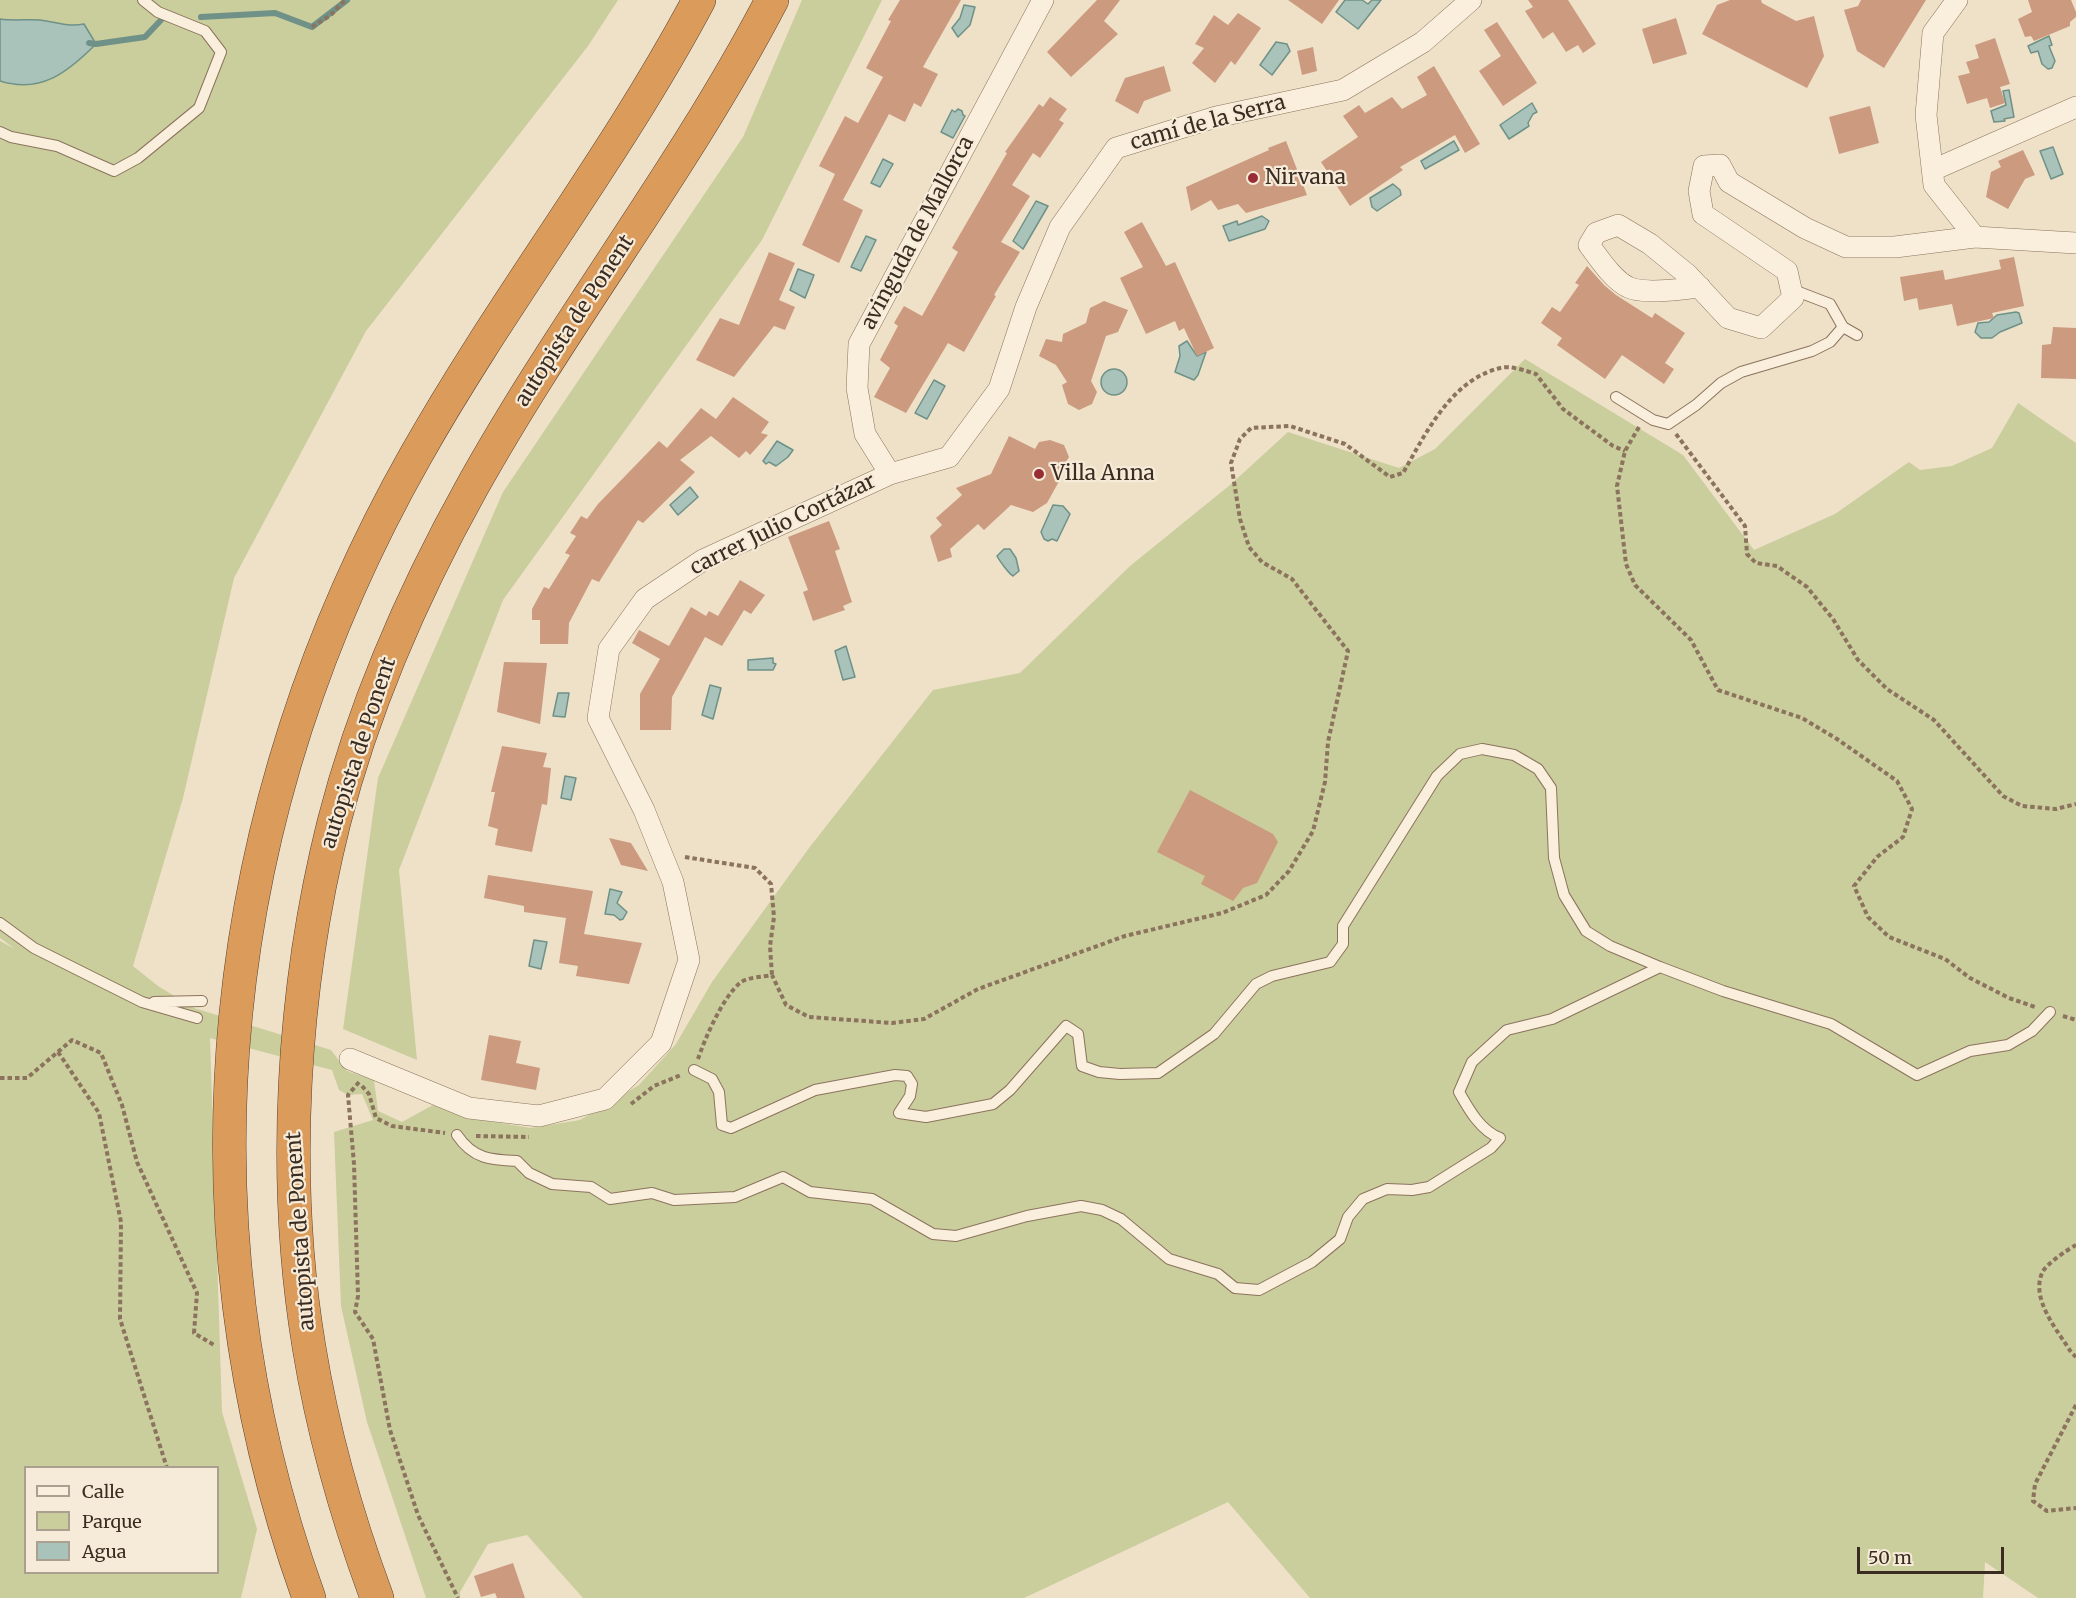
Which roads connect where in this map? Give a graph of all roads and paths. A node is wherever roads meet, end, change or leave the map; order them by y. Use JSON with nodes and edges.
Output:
{"nodes":[{"id":1,"x":143,"y":0,"type":"edge"},
{"id":2,"x":345,"y":0,"type":"edge"},
{"id":3,"x":699,"y":0,"type":"edge"},
{"id":4,"x":772,"y":0,"type":"edge"},
{"id":5,"x":1043,"y":0,"type":"edge"},
{"id":6,"x":1471,"y":0,"type":"edge"},
{"id":7,"x":1957,"y":0,"type":"edge"},
{"id":8,"x":312,"y":27,"type":"dead end"},
{"id":9,"x":2076,"y":107,"type":"edge"},
{"id":10,"x":0,"y":132,"type":"edge"},
{"id":11,"x":1933,"y":170,"type":"junction"},
{"id":12,"x":1975,"y":237,"type":"junction"},
{"id":13,"x":2076,"y":243,"type":"edge"},
{"id":14,"x":1700,"y":287,"type":"junction"},
{"id":15,"x":1791,"y":289,"type":"junction"},
{"id":16,"x":1843,"y":327,"type":"junction"},
{"id":17,"x":1857,"y":334,"type":"dead end"},
{"id":18,"x":1616,"y":397,"type":"dead end"},
{"id":19,"x":1646,"y":416,"type":"junction"},
{"id":20,"x":1668,"y":424,"type":"junction"},
{"id":21,"x":1625,"y":451,"type":"junction"},
{"id":22,"x":890,"y":474,"type":"junction"},
{"id":23,"x":2076,"y":804,"type":"edge"},
{"id":24,"x":662,"y":854,"type":"junction"},
{"id":25,"x":0,"y":923,"type":"edge"},
{"id":26,"x":1660,"y":968,"type":"junction"},
{"id":27,"x":772,"y":975,"type":"junction"},
{"id":28,"x":202,"y":1001,"type":"dead end"},
{"id":29,"x":142,"y":1002,"type":"junction"},
{"id":30,"x":2050,"y":1012,"type":"junction"},
{"id":31,"x":197,"y":1018,"type":"dead end"},
{"id":32,"x":2075,"y":1019,"type":"edge"},
{"id":33,"x":58,"y":1052,"type":"junction"},
{"id":34,"x":351,"y":1068,"type":"joint"},
{"id":35,"x":694,"y":1070,"type":"junction"},
{"id":36,"x":0,"y":1078,"type":"edge"},
{"id":37,"x":398,"y":1080,"type":"junction"},
{"id":38,"x":359,"y":1082,"type":"junction"},
{"id":39,"x":624,"y":1110,"type":"dead end"},
{"id":40,"x":457,"y":1135,"type":"junction"},
{"id":41,"x":532,"y":1137,"type":"dead end"},
{"id":42,"x":2076,"y":1245,"type":"edge"},
{"id":43,"x":214,"y":1345,"type":"dead end"},
{"id":44,"x":2076,"y":1357,"type":"edge"},
{"id":45,"x":2076,"y":1405,"type":"edge"},
{"id":46,"x":167,"y":1466,"type":"edge"},
{"id":47,"x":2076,"y":1508,"type":"edge"},
{"id":48,"x":309,"y":1598,"type":"edge"},
{"id":49,"x":376,"y":1598,"type":"edge"},
{"id":50,"x":458,"y":1598,"type":"edge"}],
"edges":[{"from":1,"to":10,"type":"lane"},
{"from":2,"to":8,"type":"path"},
{"from":3,"to":48,"type":"highway"},
{"from":4,"to":49,"type":"highway","name":"autopista de Ponent"},
{"from":5,"to":22,"type":"street","name":"avinguda de Mallorca"},
{"from":6,"to":22,"type":"street","name":"camí de la Serra"},
{"from":7,"to":11,"type":"street"},
{"from":9,"to":11,"type":"street"},
{"from":11,"to":12,"type":"street"},
{"from":12,"to":13,"type":"street"},
{"from":12,"to":15,"type":"street"},
{"from":14,"to":14,"type":"street"},
{"from":14,"to":15,"type":"street"},
{"from":15,"to":16,"type":"lane"},
{"from":16,"to":17,"type":"lane"},
{"from":16,"to":20,"type":"lane"},
{"from":18,"to":19,"type":"lane"},
{"from":19,"to":20,"type":"lane"},
{"from":19,"to":21,"type":"path"},
{"from":20,"to":23,"type":"path"},
{"from":21,"to":27,"type":"path"},
{"from":21,"to":30,"type":"path"},
{"from":22,"to":24,"type":"street","name":"carrer Julio Cortázar"},
{"from":24,"to":27,"type":"path"},
{"from":24,"to":37,"type":"street","name":"carrer Julio Cortázar"},
{"from":25,"to":29,"type":"lane"},
{"from":26,"to":30,"type":"lane"},
{"from":26,"to":35,"type":"lane"},
{"from":26,"to":40,"type":"lane"},
{"from":27,"to":35,"type":"path"},
{"from":28,"to":29,"type":"lane"},
{"from":29,"to":31,"type":"lane"},
{"from":30,"to":32,"type":"path"},
{"from":33,"to":36,"type":"path"},
{"from":33,"to":43,"type":"path"},
{"from":33,"to":46,"type":"path"},
{"from":34,"to":37,"type":"street","name":"carrer Julio Cortázar"},
{"from":34,"to":38,"type":"path"},
{"from":35,"to":39,"type":"path"},
{"from":37,"to":38,"type":"path"},
{"from":38,"to":40,"type":"path"},
{"from":38,"to":50,"type":"path"},
{"from":40,"to":41,"type":"path"},
{"from":42,"to":44,"type":"path"},
{"from":45,"to":47,"type":"path"}]}
